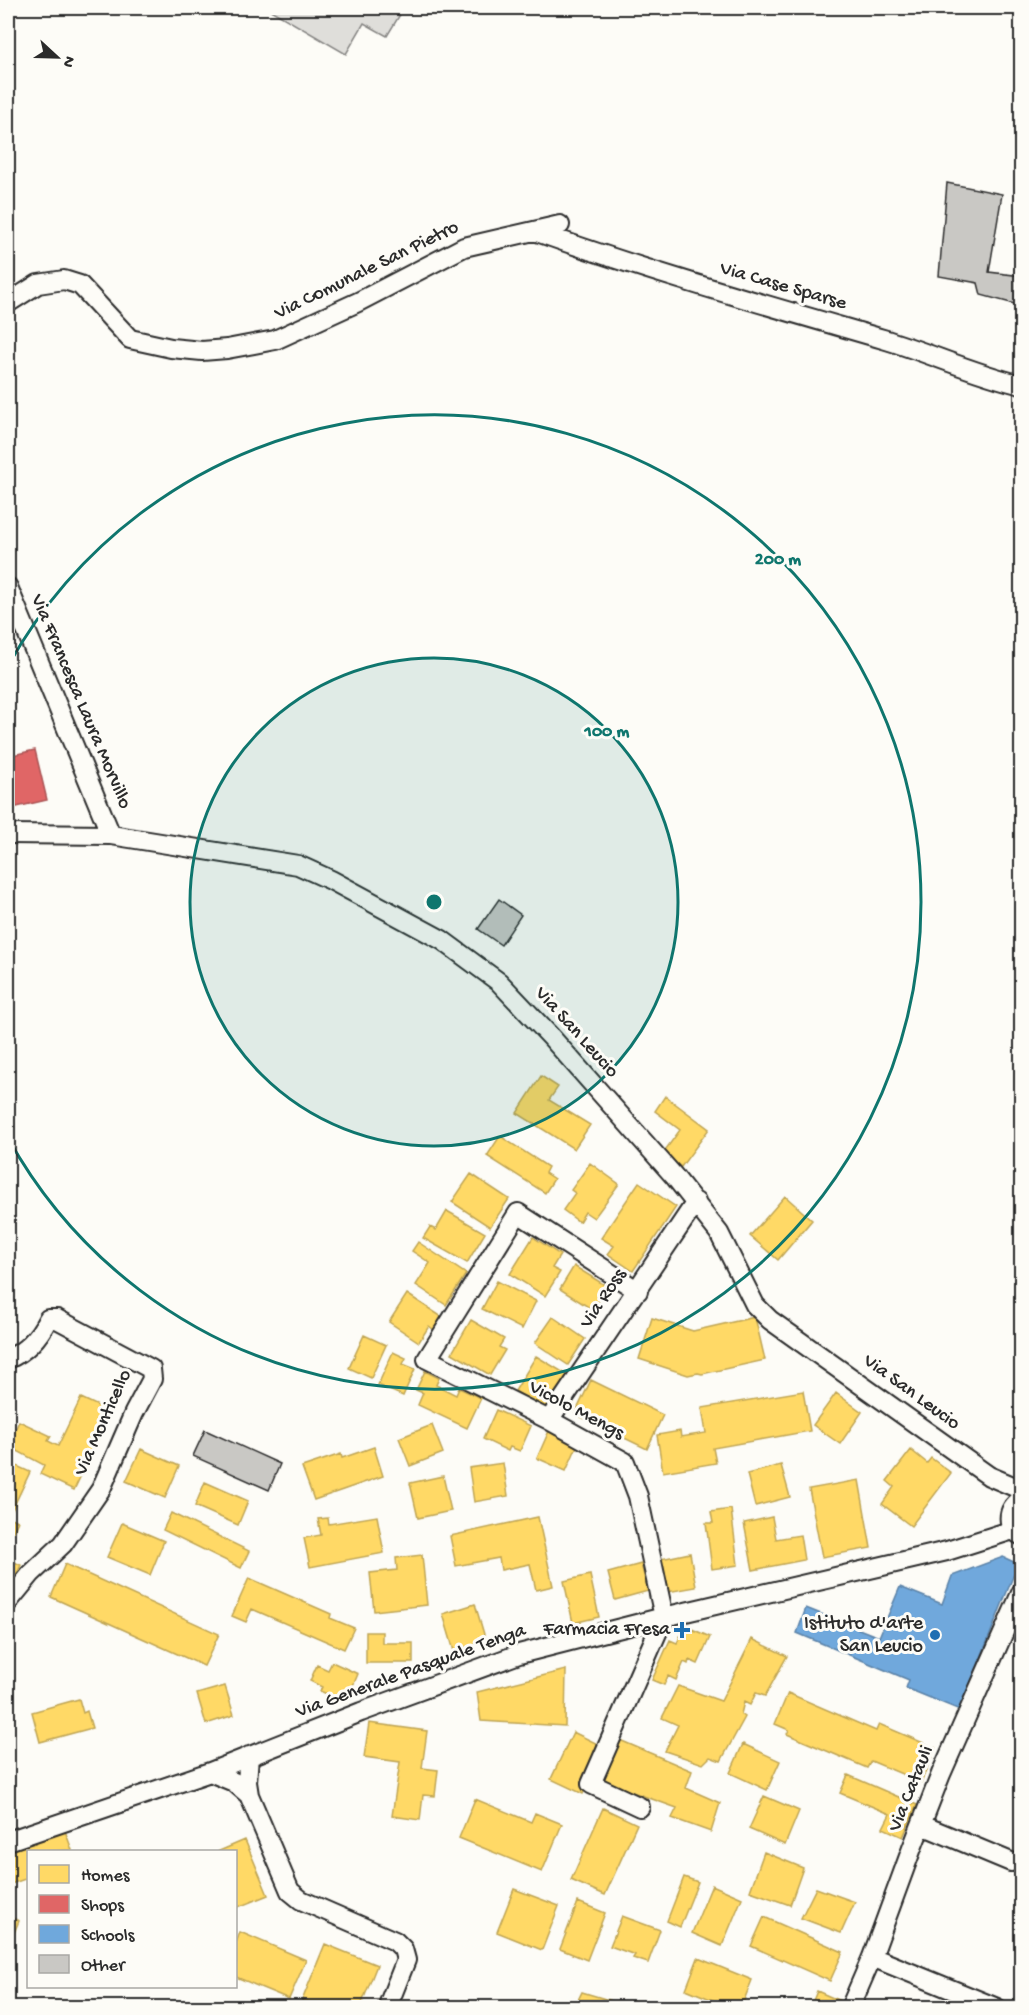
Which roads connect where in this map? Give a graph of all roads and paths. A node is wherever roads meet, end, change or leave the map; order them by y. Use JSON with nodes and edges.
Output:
{"nodes":[{"id":1,"x":560,"y":225,"type":"dead end"},
{"id":2,"x":532,"y":231,"type":"junction"},
{"id":3,"x":8,"y":303,"type":"edge"},
{"id":4,"x":1022,"y":385,"type":"edge"},
{"id":5,"x":8,"y":587,"type":"edge"},
{"id":6,"x":8,"y":834,"type":"edge"},
{"id":7,"x":111,"y":835,"type":"junction"},
{"id":8,"x":696,"y":1202,"type":"junction"},
{"id":9,"x":638,"y":1291,"type":"junction"},
{"id":10,"x":8,"y":1359,"type":"edge"},
{"id":11,"x":549,"y":1420,"type":"junction"},
{"id":12,"x":989,"y":1476,"type":"junction"},
{"id":13,"x":1022,"y":1490,"type":"edge"},
{"id":14,"x":1016,"y":1504,"type":"edge"},
{"id":15,"x":1017,"y":1533,"type":"edge"},
{"id":16,"x":1022,"y":1591,"type":"edge"},
{"id":17,"x":8,"y":1602,"type":"edge"},
{"id":18,"x":664,"y":1617,"type":"junction"},
{"id":19,"x":249,"y":1756,"type":"junction"},
{"id":20,"x":210,"y":1772,"type":"junction"},
{"id":21,"x":249,"y":1795,"type":"junction"},
{"id":22,"x":640,"y":1807,"type":"dead end"},
{"id":23,"x":922,"y":1825,"type":"junction"},
{"id":24,"x":8,"y":1841,"type":"edge"},
{"id":25,"x":1011,"y":1862,"type":"dead end"},
{"id":26,"x":872,"y":1957,"type":"junction"},
{"id":27,"x":387,"y":2007,"type":"edge"},
{"id":28,"x":850,"y":2007,"type":"edge"},
{"id":29,"x":997,"y":2007,"type":"edge"}],
"edges":[{"from":1,"to":2,"type":"street","name":"Via Comunale San Pietro"},
{"from":2,"to":3,"type":"street","name":"Via Comunale San Pietro"},
{"from":2,"to":4,"type":"street","name":"Via Case Sparse"},
{"from":5,"to":7,"type":"street","name":"Via Francesca Laura Morvillo"},
{"from":6,"to":7,"type":"street","name":"Via San Leucio"},
{"from":7,"to":8,"type":"street","name":"Via San Leucio"},
{"from":8,"to":9,"type":"street","name":"Via Ross"},
{"from":8,"to":12,"type":"street","name":"Via San Leucio"},
{"from":9,"to":11,"type":"street","name":"Via Ross"},
{"from":9,"to":11,"type":"street","name":"Vicolo Mengs"},
{"from":10,"to":17,"type":"street","name":"Via Monticello"},
{"from":11,"to":18,"type":"street","name":"Vicolo Mengs"},
{"from":12,"to":13,"type":"street","name":"Via San Leucio"},
{"from":12,"to":14,"type":"street","name":"Via San Leucio"},
{"from":14,"to":15,"type":"street"},
{"from":15,"to":18,"type":"street","name":"Via Generale Pasquale Tenga"},
{"from":16,"to":23,"type":"street","name":"Via Catauli"},
{"from":18,"to":19,"type":"street","name":"Via Generale Pasquale Tenga"},
{"from":18,"to":22,"type":"street"},
{"from":19,"to":20,"type":"street","name":"Via Generale Pasquale Tenga"},
{"from":19,"to":21,"type":"street"},
{"from":20,"to":21,"type":"street"},
{"from":20,"to":24,"type":"street","name":"Via Generale Pasquale Tenga"},
{"from":21,"to":27,"type":"street"},
{"from":23,"to":25,"type":"street"},
{"from":23,"to":26,"type":"street","name":"Via Catauli"},
{"from":26,"to":28,"type":"street","name":"Via Catauli"},
{"from":26,"to":29,"type":"street"}]}
